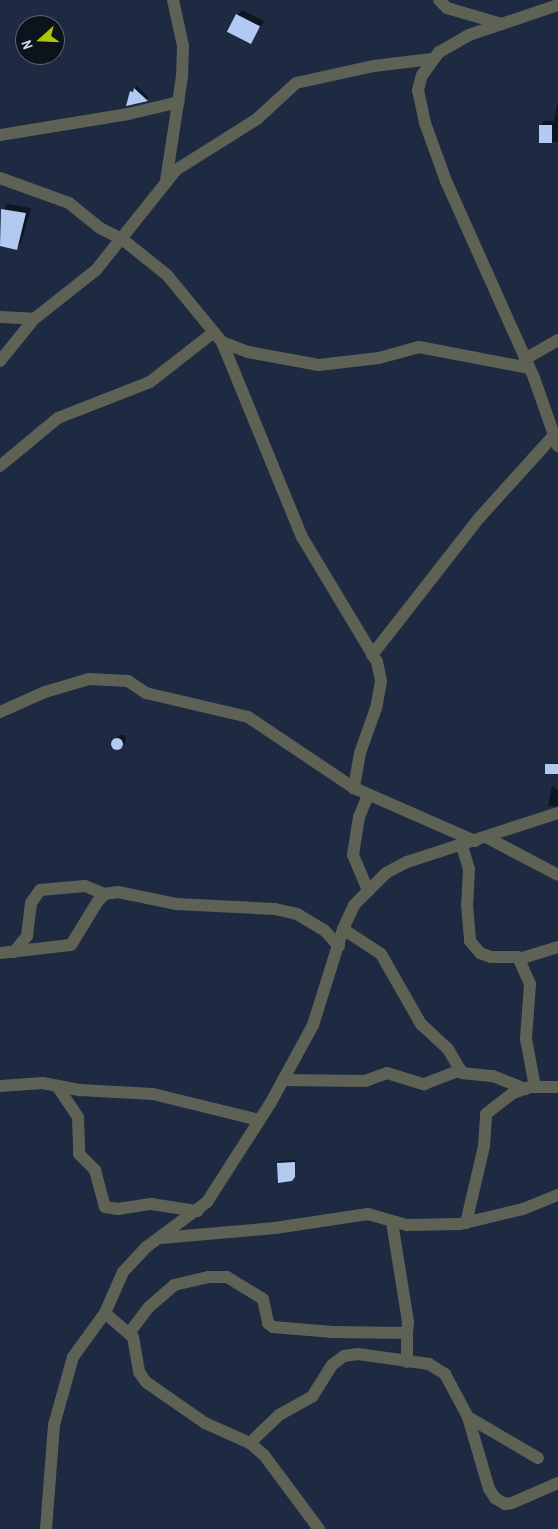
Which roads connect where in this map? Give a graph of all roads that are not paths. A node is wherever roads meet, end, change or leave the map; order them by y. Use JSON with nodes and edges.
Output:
{"nodes":[{"id":1,"x":173,"y":0,"type":"edge"},
{"id":2,"x":439,"y":0,"type":"edge"},
{"id":3,"x":558,"y":5,"type":"edge"},
{"id":4,"x":502,"y":24,"type":"junction"},
{"id":5,"x":432,"y":58,"type":"junction"},
{"id":6,"x":179,"y":102,"type":"junction"},
{"id":7,"x":0,"y":135,"type":"edge"},
{"id":8,"x":0,"y":178,"type":"edge"},
{"id":9,"x":166,"y":180,"type":"junction"},
{"id":10,"x":122,"y":239,"type":"junction"},
{"id":11,"x":0,"y":317,"type":"edge"},
{"id":12,"x":34,"y":319,"type":"junction"},
{"id":13,"x":218,"y":337,"type":"junction"},
{"id":14,"x":558,"y":340,"type":"edge"},
{"id":15,"x":0,"y":361,"type":"edge"},
{"id":16,"x":527,"y":363,"type":"junction"},
{"id":17,"x":556,"y":440,"type":"edge"},
{"id":18,"x":0,"y":466,"type":"edge"},
{"id":19,"x":372,"y":655,"type":"junction"},
{"id":20,"x":0,"y":712,"type":"edge"},
{"id":21,"x":354,"y":788,"type":"junction"},
{"id":22,"x":368,"y":795,"type":"junction"},
{"id":23,"x":558,"y":813,"type":"edge"},
{"id":24,"x":481,"y":839,"type":"junction"},
{"id":25,"x":462,"y":846,"type":"junction"},
{"id":26,"x":558,"y":875,"type":"edge"},
{"id":27,"x":368,"y":891,"type":"junction"},
{"id":28,"x":105,"y":894,"type":"junction"},
{"id":29,"x":343,"y":929,"type":"junction"},
{"id":30,"x":339,"y":946,"type":"junction"},
{"id":31,"x":558,"y":947,"type":"edge"},
{"id":32,"x":14,"y":952,"type":"junction"},
{"id":33,"x":0,"y":954,"type":"edge"},
{"id":34,"x":519,"y":959,"type":"junction"},
{"id":35,"x":460,"y":1070,"type":"junction"},
{"id":36,"x":283,"y":1080,"type":"junction"},
{"id":37,"x":0,"y":1086,"type":"edge"},
{"id":38,"x":57,"y":1086,"type":"junction"},
{"id":39,"x":558,"y":1087,"type":"edge"},
{"id":40,"x":530,"y":1088,"type":"junction"},
{"id":41,"x":259,"y":1120,"type":"junction"},
{"id":42,"x":558,"y":1195,"type":"edge"},
{"id":43,"x":197,"y":1211,"type":"junction"},
{"id":44,"x":392,"y":1222,"type":"junction"},
{"id":45,"x":466,"y":1223,"type":"junction"},
{"id":46,"x":159,"y":1238,"type":"junction"},
{"id":47,"x":105,"y":1313,"type":"junction"},
{"id":48,"x":130,"y":1332,"type":"junction"},
{"id":49,"x":407,"y":1334,"type":"junction"},
{"id":50,"x":407,"y":1362,"type":"junction"},
{"id":51,"x":468,"y":1417,"type":"junction"},
{"id":52,"x":250,"y":1443,"type":"junction"},
{"id":53,"x":538,"y":1458,"type":"dead end"},
{"id":54,"x":558,"y":1483,"type":"edge"},
{"id":55,"x":46,"y":1529,"type":"edge"},
{"id":56,"x":319,"y":1529,"type":"edge"}],
"edges":[{"from":1,"to":6,"type":"street"},
{"from":2,"to":4,"type":"street"},
{"from":3,"to":4,"type":"street"},
{"from":4,"to":5,"type":"street"},
{"from":5,"to":9,"type":"street"},
{"from":5,"to":16,"type":"street"},
{"from":6,"to":7,"type":"street"},
{"from":6,"to":9,"type":"street"},
{"from":8,"to":10,"type":"street"},
{"from":9,"to":10,"type":"street"},
{"from":10,"to":12,"type":"street"},
{"from":10,"to":13,"type":"street"},
{"from":11,"to":12,"type":"street"},
{"from":12,"to":15,"type":"street"},
{"from":13,"to":16,"type":"street"},
{"from":13,"to":18,"type":"street"},
{"from":13,"to":19,"type":"street"},
{"from":14,"to":16,"type":"street"},
{"from":16,"to":17,"type":"street"},
{"from":17,"to":19,"type":"street"},
{"from":19,"to":21,"type":"street"},
{"from":20,"to":21,"type":"street"},
{"from":21,"to":22,"type":"street"},
{"from":22,"to":24,"type":"street"},
{"from":22,"to":27,"type":"street"},
{"from":23,"to":24,"type":"street"},
{"from":24,"to":25,"type":"street"},
{"from":24,"to":26,"type":"street"},
{"from":25,"to":27,"type":"street"},
{"from":25,"to":34,"type":"street"},
{"from":27,"to":29,"type":"street"},
{"from":28,"to":30,"type":"street"},
{"from":28,"to":32,"type":"street"},
{"from":28,"to":32,"type":"street"},
{"from":29,"to":30,"type":"street"},
{"from":29,"to":35,"type":"street"},
{"from":30,"to":36,"type":"street"},
{"from":31,"to":34,"type":"street"},
{"from":32,"to":33,"type":"street"},
{"from":34,"to":40,"type":"street"},
{"from":35,"to":36,"type":"street"},
{"from":35,"to":40,"type":"street"},
{"from":36,"to":41,"type":"street"},
{"from":37,"to":38,"type":"street"},
{"from":38,"to":41,"type":"street"},
{"from":38,"to":43,"type":"street"},
{"from":39,"to":40,"type":"street"},
{"from":40,"to":45,"type":"street"},
{"from":41,"to":43,"type":"street"},
{"from":42,"to":45,"type":"street"},
{"from":43,"to":46,"type":"street"},
{"from":44,"to":45,"type":"street"},
{"from":44,"to":46,"type":"street"},
{"from":44,"to":49,"type":"street"},
{"from":46,"to":47,"type":"street"},
{"from":47,"to":48,"type":"street"},
{"from":47,"to":55,"type":"street"},
{"from":48,"to":49,"type":"street"},
{"from":48,"to":52,"type":"street"},
{"from":49,"to":50,"type":"street"},
{"from":50,"to":51,"type":"street"},
{"from":50,"to":52,"type":"street"},
{"from":51,"to":53,"type":"street"},
{"from":51,"to":54,"type":"street"},
{"from":52,"to":56,"type":"street"}]}
